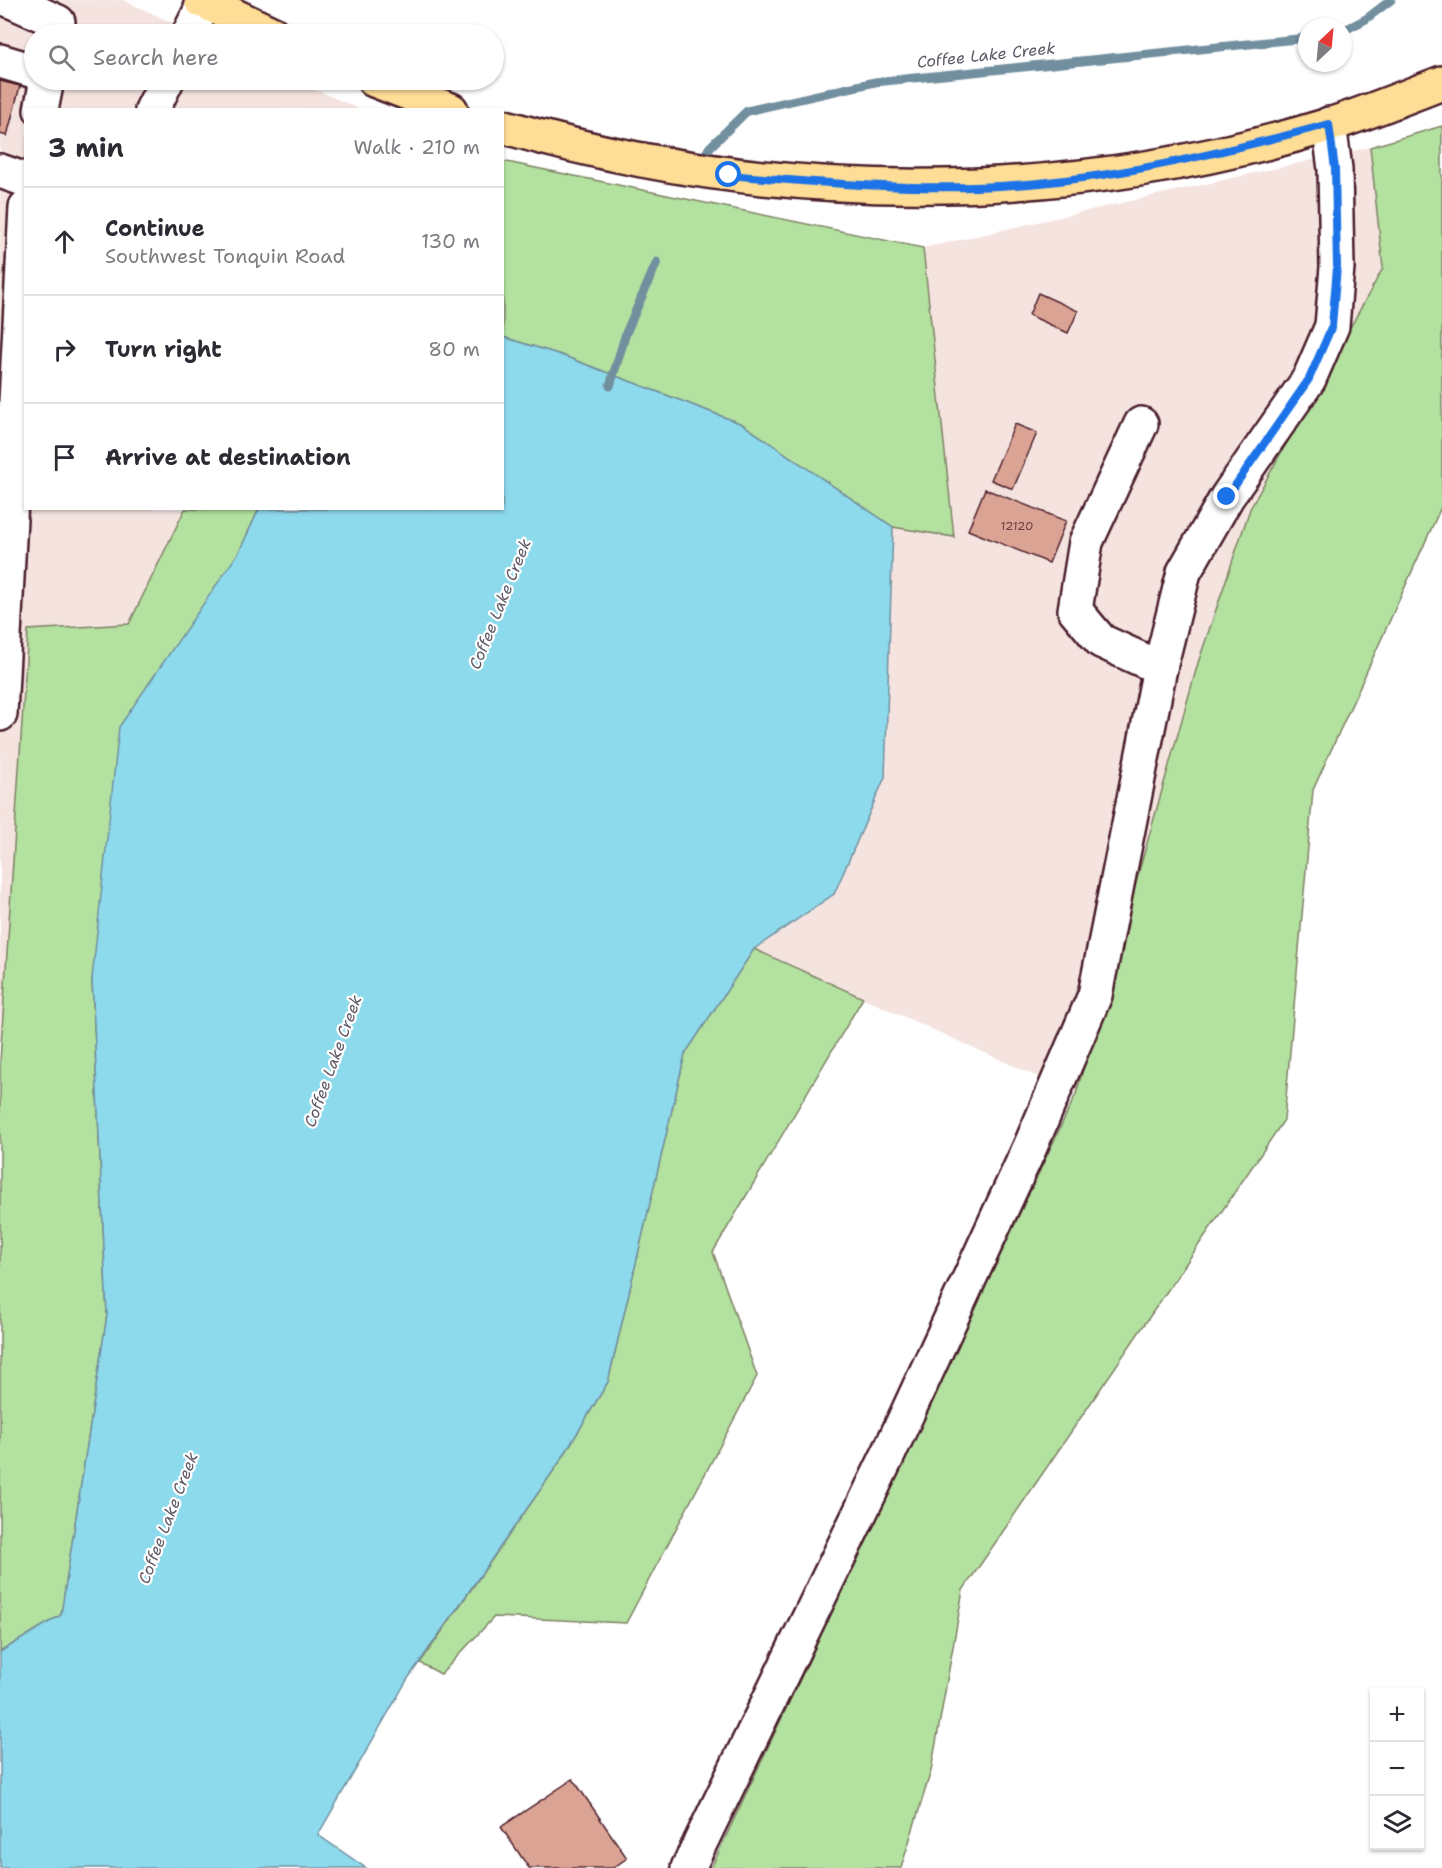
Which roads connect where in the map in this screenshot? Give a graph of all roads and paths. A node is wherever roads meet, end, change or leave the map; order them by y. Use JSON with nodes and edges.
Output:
{"nodes":[{"id":1,"x":9,"y":0,"type":"edge"},
{"id":2,"x":203,"y":1,"type":"edge"},
{"id":3,"x":58,"y":24,"type":"edge"},
{"id":4,"x":193,"y":24,"type":"edge"},
{"id":5,"x":252,"y":24,"type":"edge"},
{"id":6,"x":0,"y":61,"type":"edge"},
{"id":7,"x":24,"y":68,"type":"edge"},
{"id":8,"x":1442,"y":83,"type":"edge"},
{"id":9,"x":44,"y":90,"type":"edge"},
{"id":10,"x":162,"y":90,"type":"edge"},
{"id":11,"x":400,"y":90,"type":"edge"},
{"id":12,"x":41,"y":108,"type":"edge"},
{"id":13,"x":153,"y":108,"type":"edge"},
{"id":14,"x":446,"y":108,"type":"edge"},
{"id":15,"x":1329,"y":124,"type":"junction"},
{"id":16,"x":504,"y":126,"type":"edge"},
{"id":17,"x":0,"y":171,"type":"edge"},
{"id":18,"x":24,"y":179,"type":"edge"},
{"id":19,"x":24,"y":246,"type":"edge"},
{"id":20,"x":1141,"y":424,"type":"dead end"},
{"id":21,"x":1160,"y":668,"type":"junction"},
{"id":22,"x":0,"y":714,"type":"edge"},
{"id":23,"x":688,"y":1868,"type":"edge"}],
"edges":[{"from":1,"to":3,"type":"lane"},
{"from":2,"to":4,"type":"lane"},
{"from":2,"to":5,"type":"main road"},
{"from":6,"to":7,"type":"lane"},
{"from":8,"to":15,"type":"main road"},
{"from":9,"to":12,"type":"lane"},
{"from":10,"to":13,"type":"lane"},
{"from":11,"to":14,"type":"main road"},
{"from":15,"to":16,"type":"main road"},
{"from":15,"to":21,"type":"lane"},
{"from":17,"to":18,"type":"lane"},
{"from":19,"to":22,"type":"lane"},
{"from":20,"to":21,"type":"lane"},
{"from":21,"to":23,"type":"lane"}]}
